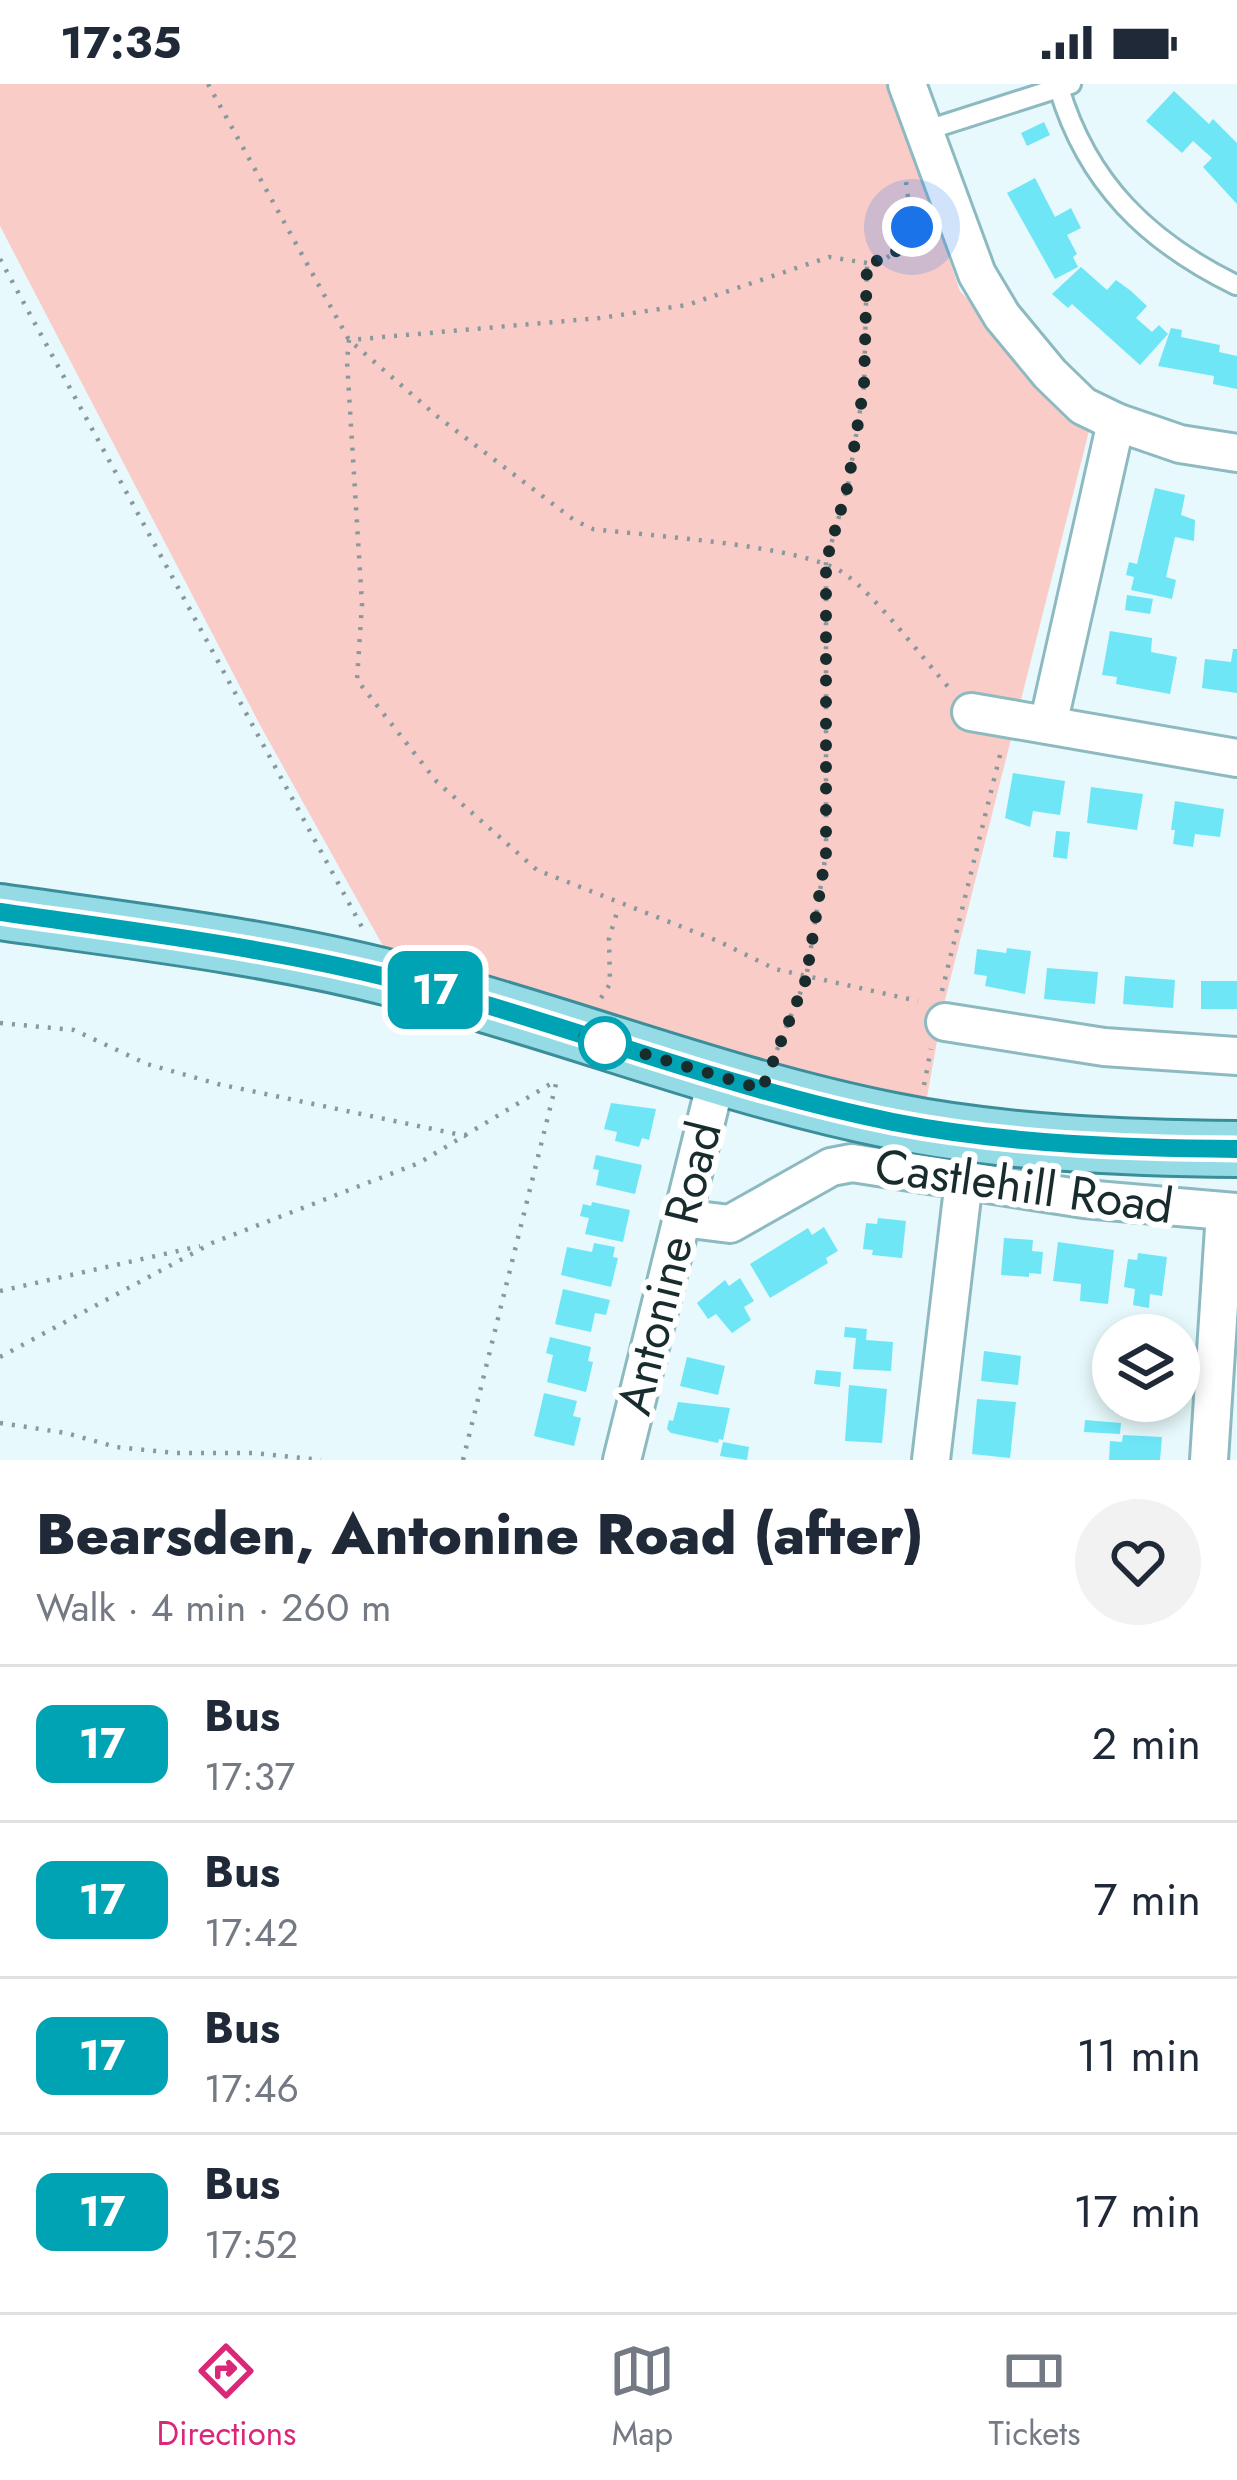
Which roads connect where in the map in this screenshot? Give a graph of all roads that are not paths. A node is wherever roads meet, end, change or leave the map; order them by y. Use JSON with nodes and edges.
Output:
{"nodes":[{"id":1,"x":907,"y":84,"type":"edge"},
{"id":2,"x":1065,"y":86,"type":"edge"},
{"id":3,"x":925,"y":135,"type":"junction"},
{"id":4,"x":1236,"y":284,"type":"edge"},
{"id":5,"x":1116,"y":422,"type":"junction"},
{"id":6,"x":1237,"y":453,"type":"edge"},
{"id":7,"x":970,"y":712,"type":"road end"},
{"id":8,"x":1048,"y":725,"type":"junction"},
{"id":9,"x":1237,"y":758,"type":"edge"},
{"id":10,"x":0,"y":912,"type":"edge"},
{"id":11,"x":935,"y":1019,"type":"road end"},
{"id":12,"x":1237,"y":1056,"type":"edge"},
{"id":13,"x":739,"y":1083,"type":"junction"},
{"id":14,"x":1237,"y":1149,"type":"edge"},
{"id":15,"x":964,"y":1180,"type":"junction"},
{"id":16,"x":1231,"y":1212,"type":"edge"},
{"id":17,"x":682,"y":1218,"type":"junction"},
{"id":18,"x":622,"y":1460,"type":"edge"},
{"id":19,"x":932,"y":1460,"type":"edge"},
{"id":20,"x":1209,"y":1460,"type":"edge"}],
"edges":[{"from":1,"to":3,"type":"street"},
{"from":2,"to":3,"type":"lane"},
{"from":2,"to":4,"type":"lane"},
{"from":3,"to":5,"type":"street"},
{"from":5,"to":6,"type":"street"},
{"from":5,"to":8,"type":"street"},
{"from":7,"to":8,"type":"street"},
{"from":8,"to":9,"type":"street"},
{"from":10,"to":13,"type":"main road"},
{"from":11,"to":12,"type":"street"},
{"from":13,"to":14,"type":"main road"},
{"from":13,"to":17,"type":"street","name":"Antonine Road"},
{"from":15,"to":16,"type":"street","name":"Castlehill Road"},
{"from":15,"to":17,"type":"street","name":"Castlehill Road"},
{"from":15,"to":19,"type":"street"},
{"from":16,"to":20,"type":"street"},
{"from":17,"to":18,"type":"street","name":"Antonine Road"}]}
